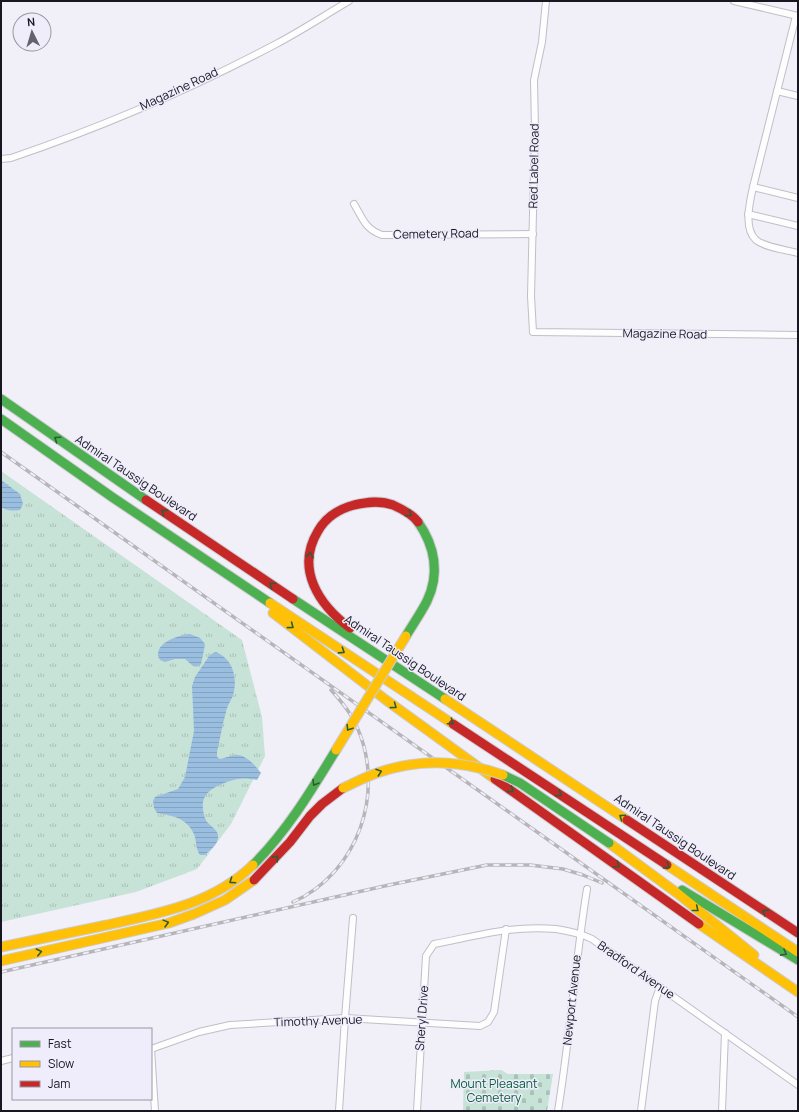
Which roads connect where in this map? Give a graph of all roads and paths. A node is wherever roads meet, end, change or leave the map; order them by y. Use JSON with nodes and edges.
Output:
{"nodes":[{"id":1,"x":349,"y":1,"type":"edge"},
{"id":2,"x":546,"y":1,"type":"edge"},
{"id":3,"x":734,"y":1,"type":"edge"},
{"id":4,"x":797,"y":16,"type":"edge"},
{"id":5,"x":777,"y":91,"type":"junction"},
{"id":6,"x":798,"y":96,"type":"edge"},
{"id":7,"x":1,"y":159,"type":"edge"},
{"id":8,"x":752,"y":187,"type":"junction"},
{"id":9,"x":798,"y":198,"type":"edge"},
{"id":10,"x":354,"y":204,"type":"dead end"},
{"id":11,"x":748,"y":214,"type":"junction"},
{"id":12,"x":798,"y":226,"type":"edge"},
{"id":13,"x":532,"y":234,"type":"junction"},
{"id":14,"x":798,"y":253,"type":"edge"},
{"id":15,"x":533,"y":332,"type":"joint"},
{"id":16,"x":798,"y":335,"type":"edge"},
{"id":17,"x":1,"y":399,"type":"edge"},
{"id":18,"x":1,"y":419,"type":"edge"},
{"id":19,"x":1,"y":424,"type":"edge"},
{"id":20,"x":102,"y":490,"type":"junction"},
{"id":21,"x":112,"y":497,"type":"junction"},
{"id":22,"x":503,"y":738,"type":"junction"},
{"id":23,"x":621,"y":850,"type":"junction"},
{"id":24,"x":587,"y":889,"type":"dead end"},
{"id":25,"x":353,"y":918,"type":"dead end"},
{"id":26,"x":506,"y":929,"type":"junction"},
{"id":27,"x":580,"y":933,"type":"junction"},
{"id":28,"x":798,"y":933,"type":"edge"},
{"id":29,"x":451,"y":941,"type":"joint"},
{"id":30,"x":1,"y":947,"type":"edge"},
{"id":31,"x":798,"y":952,"type":"edge"},
{"id":32,"x":798,"y":960,"type":"edge"},
{"id":33,"x":1,"y":961,"type":"edge"},
{"id":34,"x":660,"y":987,"type":"junction"},
{"id":35,"x":798,"y":988,"type":"edge"},
{"id":36,"x":798,"y":992,"type":"edge"},
{"id":37,"x":345,"y":1018,"type":"junction"},
{"id":38,"x":422,"y":1024,"type":"junction"},
{"id":39,"x":725,"y":1033,"type":"junction"},
{"id":40,"x":152,"y":1049,"type":"edge"},
{"id":41,"x":12,"y":1058,"type":"edge"},
{"id":42,"x":1,"y":1061,"type":"edge"},
{"id":43,"x":152,"y":1064,"type":"edge"},
{"id":44,"x":798,"y":1085,"type":"edge"},
{"id":45,"x":155,"y":1111,"type":"edge"},
{"id":46,"x":339,"y":1111,"type":"edge"},
{"id":47,"x":417,"y":1111,"type":"edge"},
{"id":48,"x":558,"y":1111,"type":"edge"},
{"id":49,"x":641,"y":1111,"type":"edge"},
{"id":50,"x":722,"y":1111,"type":"edge"}],
"edges":[{"from":1,"to":7,"type":"street","name":"Magazine Road"},
{"from":2,"to":13,"type":"street","name":"Red Label Road"},
{"from":3,"to":4,"type":"street"},
{"from":4,"to":5,"type":"street"},
{"from":5,"to":6,"type":"street"},
{"from":5,"to":8,"type":"street"},
{"from":8,"to":9,"type":"street"},
{"from":8,"to":11,"type":"street"},
{"from":10,"to":13,"type":"street","name":"Cemetery Road"},
{"from":11,"to":12,"type":"street"},
{"from":11,"to":14,"type":"street"},
{"from":13,"to":15,"type":"street","name":"Red Label Road"},
{"from":15,"to":16,"type":"street","name":"Magazine Road"},
{"from":22,"to":17,"type":"highway","name":"Admiral Taussig Boulevard","one_way":true},
{"from":18,"to":20,"type":"highway"},
{"from":19,"to":20,"type":"highway"},
{"from":20,"to":21,"type":"highway"},
{"from":21,"to":31,"type":"highway","one_way":true},
{"from":21,"to":36,"type":"highway","one_way":true},
{"from":28,"to":22,"type":"highway","name":"Admiral Taussig Boulevard","one_way":true},
{"from":22,"to":30,"type":"highway","one_way":true,"bridge":true},
{"from":23,"to":32,"type":"highway","one_way":true},
{"from":33,"to":23,"type":"highway","one_way":true,"bridge":true},
{"from":23,"to":35,"type":"highway","one_way":true},
{"from":24,"to":27,"type":"street","name":"Newport Avenue"},
{"from":25,"to":37,"type":"street"},
{"from":26,"to":27,"type":"street","name":"Bradford Avenue"},
{"from":26,"to":29,"type":"street","name":"Bradford Avenue"},
{"from":26,"to":38,"type":"street","name":"Timothy Avenue"},
{"from":27,"to":34,"type":"street","name":"Bradford Avenue"},
{"from":27,"to":48,"type":"street","name":"Newport Avenue"},
{"from":29,"to":38,"type":"street","name":"Sheryl Drive"},
{"from":34,"to":39,"type":"street","name":"Bradford Avenue"},
{"from":34,"to":49,"type":"street"},
{"from":37,"to":38,"type":"street","name":"Timothy Avenue"},
{"from":37,"to":40,"type":"street","name":"Timothy Avenue"},
{"from":37,"to":46,"type":"street"},
{"from":38,"to":47,"type":"street","name":"Sheryl Drive"},
{"from":39,"to":44,"type":"street","name":"Bradford Avenue"},
{"from":39,"to":50,"type":"street"},
{"from":41,"to":42,"type":"street"},
{"from":43,"to":45,"type":"street"}]}
